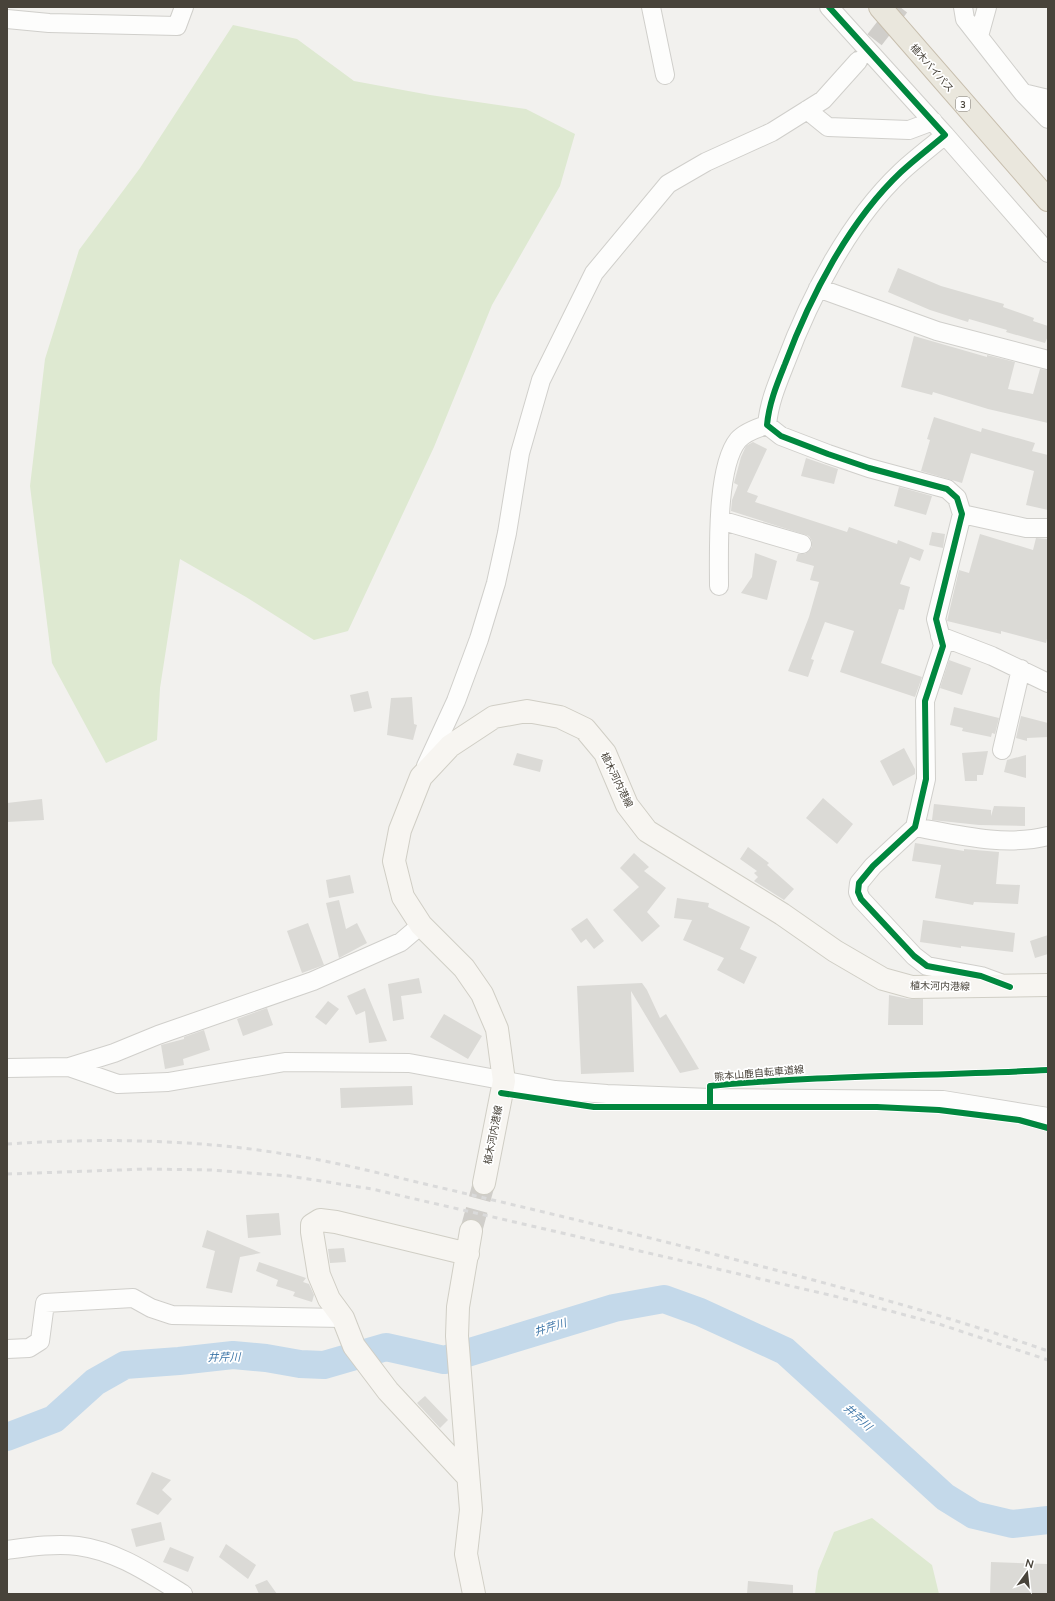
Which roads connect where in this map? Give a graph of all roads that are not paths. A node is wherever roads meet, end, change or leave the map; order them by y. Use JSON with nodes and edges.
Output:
{"nodes":[{"id":1,"x":184,"y":7,"type":"edge"},
{"id":2,"x":651,"y":7,"type":"edge"},
{"id":3,"x":829,"y":7,"type":"edge"},
{"id":4,"x":880,"y":7,"type":"edge"},
{"id":5,"x":963,"y":7,"type":"edge"},
{"id":6,"x":987,"y":7,"type":"edge"},
{"id":7,"x":7,"y":19,"type":"edge"},
{"id":8,"x":979,"y":36,"type":"junction"},
{"id":9,"x":858,"y":61,"type":"tunnel mouth"},
{"id":10,"x":665,"y":75,"type":"dead end"},
{"id":11,"x":1023,"y":93,"type":"junction"},
{"id":12,"x":1048,"y":98,"type":"edge"},
{"id":13,"x":807,"y":110,"type":"junction"},
{"id":14,"x":1048,"y":119,"type":"edge"},
{"id":15,"x":933,"y":121,"type":"junction"},
{"id":16,"x":945,"y":135,"type":"junction"},
{"id":17,"x":1048,"y":200,"type":"edge"},
{"id":18,"x":1048,"y":253,"type":"edge"},
{"id":19,"x":818,"y":288,"type":"junction"},
{"id":20,"x":1048,"y":360,"type":"edge"},
{"id":21,"x":767,"y":425,"type":"junction"},
{"id":22,"x":962,"y":514,"type":"junction"},
{"id":23,"x":720,"y":520,"type":"junction"},
{"id":24,"x":1048,"y":528,"type":"edge"},
{"id":25,"x":802,"y":544,"type":"dead end"},
{"id":26,"x":718,"y":586,"type":"dead end"},
{"id":27,"x":940,"y":636,"type":"junction"},
{"id":28,"x":1021,"y":669,"type":"junction"},
{"id":29,"x":1048,"y":683,"type":"edge"},
{"id":30,"x":1002,"y":750,"type":"dead end"},
{"id":31,"x":421,"y":777,"type":"junction"},
{"id":32,"x":915,"y":827,"type":"junction"},
{"id":33,"x":1048,"y":836,"type":"edge"},
{"id":34,"x":421,"y":925,"type":"junction"},
{"id":35,"x":1048,"y":985,"type":"edge"},
{"id":36,"x":1010,"y":986,"type":"junction"},
{"id":37,"x":69,"y":1067,"type":"junction"},
{"id":38,"x":7,"y":1068,"type":"edge"},
{"id":39,"x":504,"y":1081,"type":"junction"},
{"id":40,"x":1048,"y":1117,"type":"edge"},
{"id":41,"x":484,"y":1183,"type":"tunnel mouth"},
{"id":42,"x":472,"y":1231,"type":"tunnel mouth"},
{"id":43,"x":468,"y":1254,"type":"junction"},
{"id":44,"x":343,"y":1318,"type":"junction"},
{"id":45,"x":7,"y":1348,"type":"edge"},
{"id":46,"x":468,"y":1477,"type":"junction"},
{"id":47,"x":7,"y":1550,"type":"edge"},
{"id":48,"x":183,"y":1594,"type":"edge"},
{"id":49,"x":474,"y":1594,"type":"edge"}],
"edges":[{"from":1,"to":7,"type":"street"},
{"from":2,"to":10,"type":"street"},
{"from":3,"to":15,"type":"street"},
{"from":4,"to":17,"type":"highway","name":"植木バイパス","number":"3"},
{"from":5,"to":8,"type":"street"},
{"from":6,"to":8,"type":"street"},
{"from":8,"to":11,"type":"street"},
{"from":9,"to":13,"type":"street"},
{"from":11,"to":12,"type":"street"},
{"from":11,"to":14,"type":"street"},
{"from":13,"to":15,"type":"street"},
{"from":13,"to":31,"type":"street"},
{"from":15,"to":16,"type":"street"},
{"from":16,"to":18,"type":"street"},
{"from":16,"to":19,"type":"street"},
{"from":19,"to":20,"type":"street"},
{"from":19,"to":21,"type":"street"},
{"from":21,"to":22,"type":"street"},
{"from":21,"to":23,"type":"street"},
{"from":22,"to":24,"type":"street"},
{"from":22,"to":27,"type":"street"},
{"from":23,"to":25,"type":"street"},
{"from":23,"to":26,"type":"street"},
{"from":27,"to":28,"type":"street"},
{"from":27,"to":32,"type":"street"},
{"from":28,"to":29,"type":"street"},
{"from":28,"to":30,"type":"street"},
{"from":31,"to":34,"type":"main road","name":"植木河内港線"},
{"from":31,"to":36,"type":"main road","name":"植木河内港線"},
{"from":32,"to":33,"type":"street"},
{"from":32,"to":36,"type":"street"},
{"from":34,"to":37,"type":"street"},
{"from":34,"to":39,"type":"main road","name":"植木河内港線"},
{"from":35,"to":36,"type":"main road","name":"植木河内港線"},
{"from":37,"to":38,"type":"street"},
{"from":37,"to":39,"type":"street"},
{"from":39,"to":40,"type":"street"},
{"from":39,"to":41,"type":"main road","name":"植木河内港線"},
{"from":42,"to":43,"type":"main road"},
{"from":43,"to":44,"type":"main road"},
{"from":43,"to":46,"type":"main road"},
{"from":44,"to":45,"type":"street"},
{"from":44,"to":46,"type":"main road"},
{"from":46,"to":49,"type":"main road"},
{"from":47,"to":48,"type":"street"}]}
